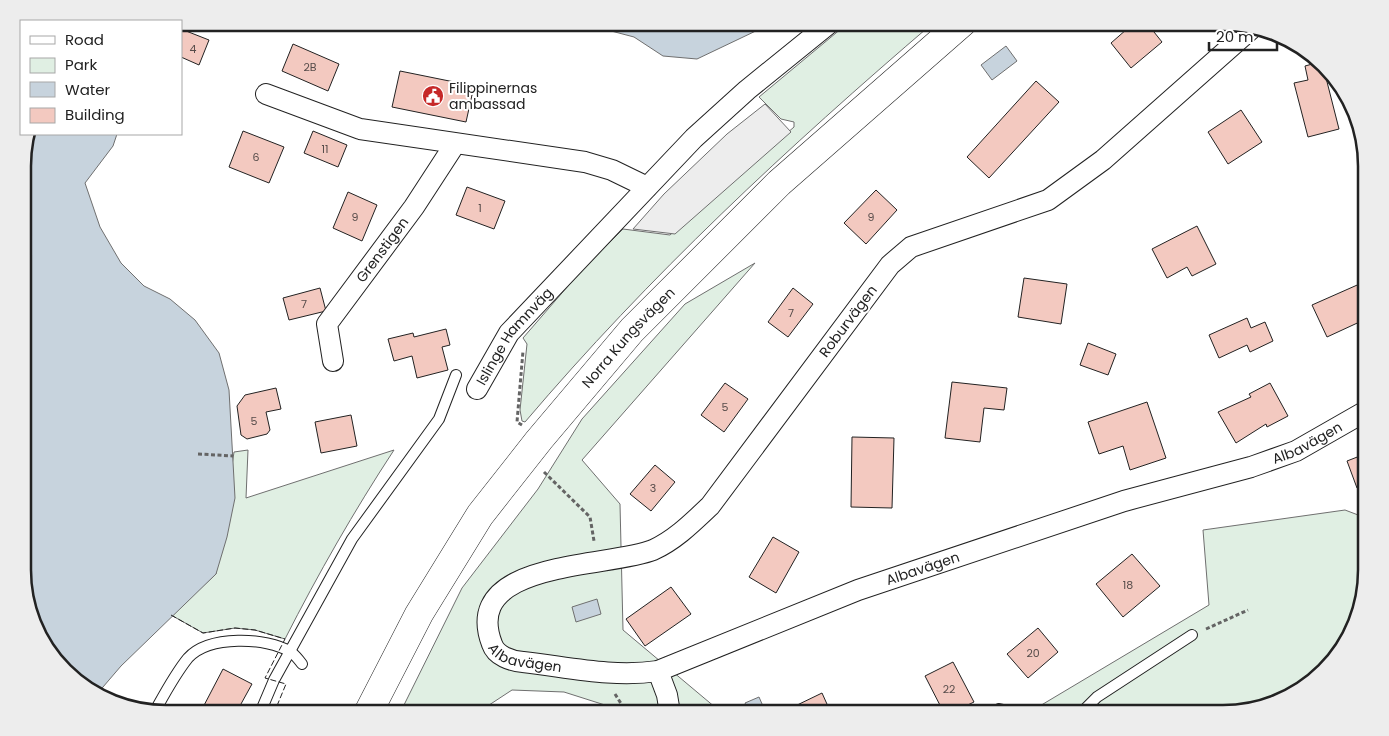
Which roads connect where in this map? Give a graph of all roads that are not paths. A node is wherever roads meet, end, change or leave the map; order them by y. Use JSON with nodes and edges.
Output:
{"nodes":[{"id":1,"x":820,"y":31,"type":"edge"},
{"id":2,"x":953,"y":31,"type":"edge"},
{"id":3,"x":1246,"y":33,"type":"edge"},
{"id":4,"x":266,"y":94,"type":"dead end"},
{"id":5,"x":455,"y":144,"type":"junction"},
{"id":6,"x":647,"y":187,"type":"junction"},
{"id":7,"x":333,"y":360,"type":"dead end"},
{"id":8,"x":456,"y":375,"type":"dead end"},
{"id":9,"x":477,"y":389,"type":"dead end"},
{"id":10,"x":1358,"y":416,"type":"edge"},
{"id":11,"x":488,"y":633,"type":"joint"},
{"id":12,"x":1192,"y":635,"type":"road end"},
{"id":13,"x":291,"y":652,"type":"junction"},
{"id":14,"x":302,"y":664,"type":"dead end"},
{"id":15,"x":658,"y":671,"type":"junction"},
{"id":16,"x":159,"y":704,"type":"edge"},
{"id":17,"x":1090,"y":704,"type":"edge"},
{"id":18,"x":264,"y":705,"type":"edge"},
{"id":19,"x":373,"y":705,"type":"edge"},
{"id":20,"x":669,"y":705,"type":"edge"}],
"edges":[{"from":1,"to":6,"type":"street","name":"Islinge Hamnväg"},
{"from":2,"to":19,"type":"main road","name":"Norra Kungsvägen"},
{"from":3,"to":11,"type":"street","name":"Roburvägen"},
{"from":4,"to":5,"type":"street"},
{"from":5,"to":6,"type":"street"},
{"from":5,"to":7,"type":"street","name":"Grenstigen"},
{"from":6,"to":9,"type":"street","name":"Islinge Hamnväg"},
{"from":8,"to":13,"type":"lane","name":"Islinge Hamnväg"},
{"from":10,"to":15,"type":"street","name":"Albavägen"},
{"from":11,"to":15,"type":"street","name":"Albavägen"},
{"from":12,"to":17,"type":"lane"},
{"from":13,"to":14,"type":"lane"},
{"from":13,"to":16,"type":"lane"},
{"from":13,"to":18,"type":"lane","name":"Islinge Hamnväg"},
{"from":15,"to":20,"type":"street"}]}
